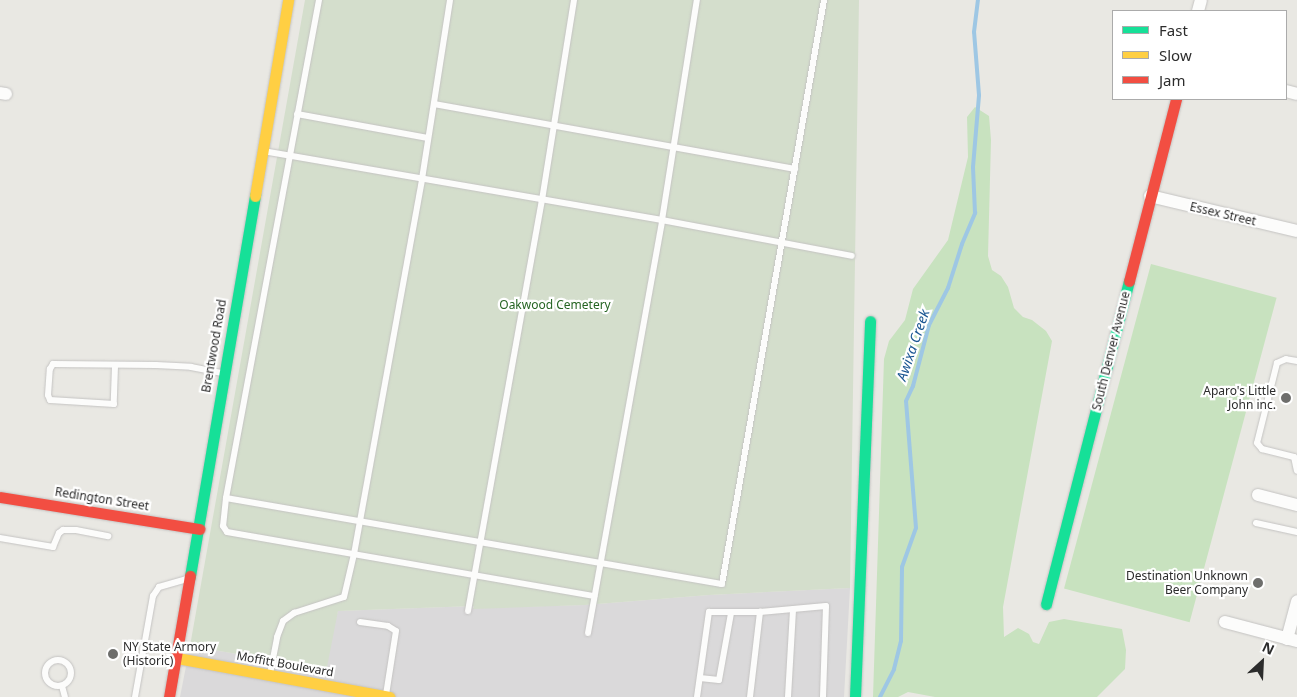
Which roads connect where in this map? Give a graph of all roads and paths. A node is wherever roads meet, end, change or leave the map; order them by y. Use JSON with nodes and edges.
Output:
{"nodes":[{"id":1,"x":288,"y":0,"type":"edge"},
{"id":2,"x":319,"y":0,"type":"edge"},
{"id":3,"x":450,"y":0,"type":"edge"},
{"id":4,"x":574,"y":0,"type":"edge"},
{"id":5,"x":697,"y":0,"type":"edge"},
{"id":6,"x":824,"y":0,"type":"edge"},
{"id":7,"x":1176,"y":100,"type":"edge"},
{"id":8,"x":434,"y":104,"type":"junction"},
{"id":9,"x":297,"y":114,"type":"junction"},
{"id":10,"x":554,"y":125,"type":"junction"},
{"id":11,"x":428,"y":138,"type":"junction"},
{"id":12,"x":674,"y":147,"type":"junction"},
{"id":13,"x":262,"y":151,"type":"junction"},
{"id":14,"x":289,"y":156,"type":"junction"},
{"id":15,"x":795,"y":169,"type":"junction"},
{"id":16,"x":422,"y":179,"type":"junction"},
{"id":17,"x":1150,"y":196,"type":"junction"},
{"id":18,"x":542,"y":200,"type":"junction"},
{"id":19,"x":662,"y":220,"type":"junction"},
{"id":20,"x":1297,"y":231,"type":"edge"},
{"id":21,"x":783,"y":243,"type":"junction"},
{"id":22,"x":852,"y":256,"type":"dead end"},
{"id":23,"x":870,"y":322,"type":"dead end"},
{"id":24,"x":1297,"y":361,"type":"edge"},
{"id":25,"x":115,"y":366,"type":"junction"},
{"id":26,"x":223,"y":373,"type":"junction"},
{"id":27,"x":1297,"y":471,"type":"edge"},
{"id":28,"x":1258,"y":495,"type":"dead end"},
{"id":29,"x":0,"y":497,"type":"edge"},
{"id":30,"x":226,"y":498,"type":"junction"},
{"id":31,"x":1297,"y":505,"type":"edge"},
{"id":32,"x":360,"y":521,"type":"junction"},
{"id":33,"x":1256,"y":523,"type":"dead end"},
{"id":34,"x":199,"y":529,"type":"junction"},
{"id":35,"x":1297,"y":532,"type":"edge"},
{"id":36,"x":108,"y":536,"type":"dead end"},
{"id":37,"x":0,"y":538,"type":"edge"},
{"id":38,"x":481,"y":542,"type":"junction"},
{"id":39,"x":354,"y":554,"type":"junction"},
{"id":40,"x":600,"y":564,"type":"junction"},
{"id":41,"x":475,"y":575,"type":"junction"},
{"id":42,"x":191,"y":578,"type":"junction"},
{"id":43,"x":594,"y":596,"type":"junction"},
{"id":44,"x":1297,"y":601,"type":"edge"},
{"id":45,"x":1046,"y":604,"type":"dead end"},
{"id":46,"x":793,"y":609,"type":"junction"},
{"id":47,"x":468,"y":611,"type":"dead end"},
{"id":48,"x":760,"y":612,"type":"junction"},
{"id":49,"x":731,"y":613,"type":"junction"},
{"id":50,"x":360,"y":622,"type":"dead end"},
{"id":51,"x":1225,"y":622,"type":"dead end"},
{"id":52,"x":588,"y":633,"type":"dead end"},
{"id":53,"x":1292,"y":640,"type":"edge"},
{"id":54,"x":177,"y":658,"type":"junction"},
{"id":55,"x":270,"y":675,"type":"junction"},
{"id":56,"x":700,"y":678,"type":"junction"},
{"id":57,"x":62,"y":686,"type":"junction"},
{"id":58,"x":65,"y":697,"type":"edge"},
{"id":59,"x":135,"y":697,"type":"edge"},
{"id":60,"x":169,"y":697,"type":"edge"},
{"id":61,"x":384,"y":697,"type":"edge"},
{"id":62,"x":697,"y":697,"type":"edge"},
{"id":63,"x":750,"y":697,"type":"edge"},
{"id":64,"x":788,"y":697,"type":"edge"},
{"id":65,"x":823,"y":697,"type":"edge"},
{"id":66,"x":855,"y":697,"type":"edge"}],
"edges":[{"from":1,"to":13,"type":"street","name":"Brentwood Road"},
{"from":2,"to":9,"type":"lane"},
{"from":3,"to":8,"type":"lane"},
{"from":4,"to":10,"type":"lane"},
{"from":5,"to":12,"type":"lane"},
{"from":6,"to":15,"type":"lane"},
{"from":7,"to":17,"type":"street","name":"South Denver Avenue"},
{"from":8,"to":10,"type":"lane"},
{"from":8,"to":11,"type":"lane"},
{"from":9,"to":11,"type":"lane"},
{"from":9,"to":14,"type":"lane"},
{"from":10,"to":12,"type":"lane"},
{"from":10,"to":18,"type":"lane"},
{"from":11,"to":16,"type":"lane"},
{"from":12,"to":15,"type":"lane"},
{"from":12,"to":19,"type":"lane"},
{"from":13,"to":14,"type":"lane"},
{"from":13,"to":26,"type":"street","name":"Brentwood Road"},
{"from":14,"to":16,"type":"lane"},
{"from":14,"to":30,"type":"lane"},
{"from":15,"to":21,"type":"lane"},
{"from":16,"to":18,"type":"lane"},
{"from":16,"to":32,"type":"lane"},
{"from":17,"to":20,"type":"street","name":"Essex Street"},
{"from":17,"to":45,"type":"street","name":"South Denver Avenue"},
{"from":18,"to":19,"type":"lane"},
{"from":18,"to":38,"type":"lane"},
{"from":19,"to":21,"type":"lane"},
{"from":19,"to":40,"type":"lane"},
{"from":21,"to":22,"type":"lane"},
{"from":21,"to":40,"type":"lane"},
{"from":23,"to":66,"type":"street"},
{"from":24,"to":27,"type":"lane"},
{"from":25,"to":25,"type":"lane"},
{"from":25,"to":26,"type":"lane"},
{"from":26,"to":34,"type":"street","name":"Brentwood Road"},
{"from":28,"to":31,"type":"street"},
{"from":29,"to":34,"type":"street","name":"Redington Street"},
{"from":30,"to":32,"type":"lane"},
{"from":30,"to":39,"type":"lane"},
{"from":32,"to":38,"type":"lane"},
{"from":32,"to":39,"type":"lane"},
{"from":33,"to":35,"type":"lane"},
{"from":34,"to":42,"type":"street","name":"Brentwood Road"},
{"from":36,"to":37,"type":"lane"},
{"from":38,"to":40,"type":"lane"},
{"from":38,"to":41,"type":"lane"},
{"from":39,"to":41,"type":"lane"},
{"from":39,"to":55,"type":"lane"},
{"from":40,"to":43,"type":"lane"},
{"from":41,"to":43,"type":"lane"},
{"from":41,"to":47,"type":"lane"},
{"from":42,"to":54,"type":"street","name":"Brentwood Road"},
{"from":42,"to":59,"type":"lane"},
{"from":43,"to":52,"type":"lane"},
{"from":44,"to":53,"type":"street"},
{"from":46,"to":48,"type":"lane"},
{"from":46,"to":64,"type":"lane"},
{"from":46,"to":65,"type":"lane"},
{"from":48,"to":49,"type":"lane"},
{"from":48,"to":63,"type":"lane"},
{"from":49,"to":56,"type":"lane"},
{"from":49,"to":56,"type":"lane"},
{"from":50,"to":61,"type":"lane"},
{"from":51,"to":53,"type":"street"},
{"from":54,"to":55,"type":"street","name":"Moffitt Boulevard"},
{"from":54,"to":60,"type":"street","name":"Brentwood Road"},
{"from":55,"to":61,"type":"street","name":"Moffitt Boulevard"},
{"from":56,"to":62,"type":"lane"},
{"from":57,"to":57,"type":"lane"},
{"from":57,"to":58,"type":"lane"}]}
